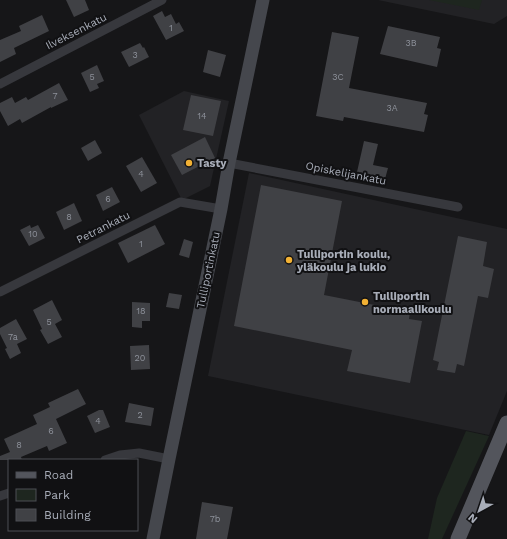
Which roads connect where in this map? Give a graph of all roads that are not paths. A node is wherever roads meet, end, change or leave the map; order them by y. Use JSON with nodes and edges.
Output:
{"nodes":[{"id":1,"x":162,"y":0,"type":"edge"},
{"id":2,"x":263,"y":0,"type":"edge"},
{"id":3,"x":0,"y":84,"type":"edge"},
{"id":4,"x":229,"y":163,"type":"junction"},
{"id":5,"x":458,"y":207,"type":"dead end"},
{"id":6,"x":221,"y":209,"type":"junction"},
{"id":7,"x":0,"y":292,"type":"edge"},
{"id":8,"x":507,"y":423,"type":"edge"},
{"id":9,"x":168,"y":458,"type":"junction"},
{"id":10,"x":108,"y":459,"type":"edge"},
{"id":11,"x":153,"y":539,"type":"edge"},
{"id":12,"x":458,"y":539,"type":"edge"}],
"edges":[{"from":1,"to":3,"type":"street","name":"Ilveksenkatu"},
{"from":2,"to":4,"type":"street","name":"Tulliportinkatu"},
{"from":4,"to":5,"type":"street","name":"Opiskelijankatu"},
{"from":4,"to":6,"type":"street","name":"Tulliportinkatu"},
{"from":6,"to":7,"type":"street","name":"Petrankatu"},
{"from":6,"to":9,"type":"street","name":"Tulliportinkatu"},
{"from":8,"to":12,"type":"main road"},
{"from":9,"to":10,"type":"street"},
{"from":9,"to":11,"type":"street","name":"Tulliportinkatu"}]}
